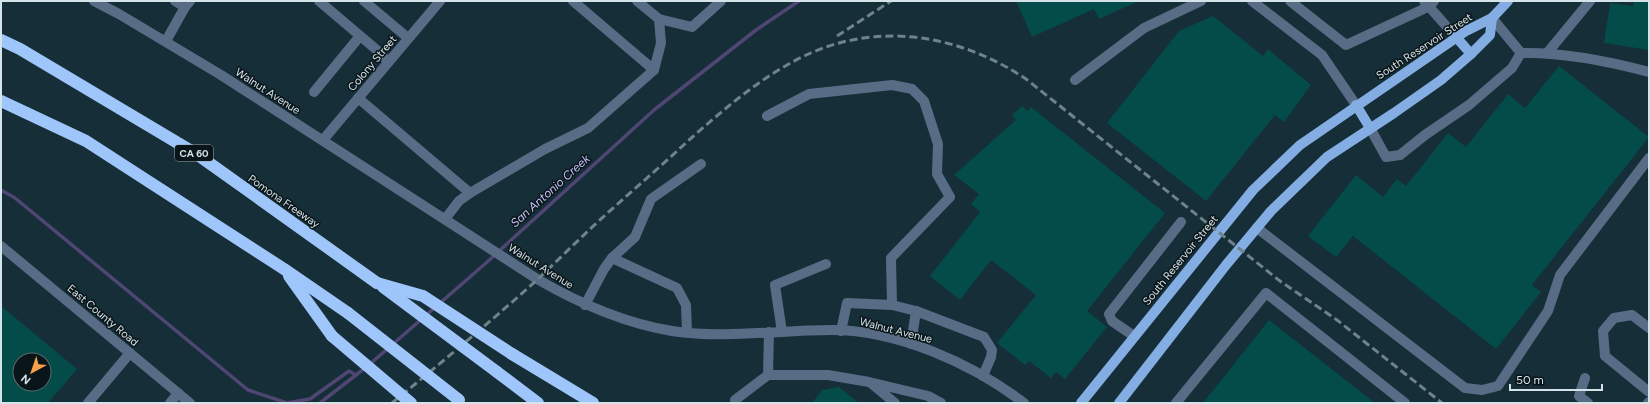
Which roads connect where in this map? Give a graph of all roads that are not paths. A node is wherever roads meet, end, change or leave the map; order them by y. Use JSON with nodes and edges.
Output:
{"nodes":[{"id":1,"x":94,"y":1,"type":"edge"},
{"id":2,"x":175,"y":1,"type":"edge"},
{"id":3,"x":318,"y":1,"type":"edge"},
{"id":4,"x":364,"y":1,"type":"edge"},
{"id":5,"x":440,"y":1,"type":"edge"},
{"id":6,"x":573,"y":1,"type":"edge"},
{"id":7,"x":637,"y":1,"type":"edge"},
{"id":8,"x":721,"y":1,"type":"edge"},
{"id":9,"x":1201,"y":1,"type":"edge"},
{"id":10,"x":1252,"y":1,"type":"edge"},
{"id":11,"x":1290,"y":1,"type":"edge"},
{"id":12,"x":1508,"y":1,"type":"edge"},
{"id":13,"x":1590,"y":1,"type":"edge"},
{"id":14,"x":1429,"y":3,"type":"edge"},
{"id":15,"x":188,"y":4,"type":"edge"},
{"id":16,"x":1492,"y":18,"type":"junction"},
{"id":17,"x":659,"y":19,"type":"junction"},
{"id":18,"x":360,"y":36,"type":"junction"},
{"id":19,"x":1456,"y":37,"type":"junction"},
{"id":20,"x":408,"y":38,"type":"junction"},
{"id":21,"x":1,"y":40,"type":"edge"},
{"id":22,"x":166,"y":42,"type":"junction"},
{"id":23,"x":1548,"y":52,"type":"junction"},
{"id":24,"x":1521,"y":53,"type":"junction"},
{"id":25,"x":1472,"y":54,"type":"junction"},
{"id":26,"x":388,"y":62,"type":"junction"},
{"id":27,"x":654,"y":70,"type":"junction"},
{"id":28,"x":1649,"y":72,"type":"edge"},
{"id":29,"x":1075,"y":80,"type":"dead end"},
{"id":30,"x":314,"y":92,"type":"dead end"},
{"id":31,"x":358,"y":98,"type":"junction"},
{"id":32,"x":1,"y":101,"type":"edge"},
{"id":33,"x":1356,"y":105,"type":"junction"},
{"id":34,"x":767,"y":116,"type":"dead end"},
{"id":35,"x":1370,"y":128,"type":"junction"},
{"id":36,"x":323,"y":140,"type":"junction"},
{"id":37,"x":1649,"y":158,"type":"edge"},
{"id":38,"x":701,"y":164,"type":"dead end"},
{"id":39,"x":470,"y":192,"type":"junction"},
{"id":40,"x":445,"y":219,"type":"junction"},
{"id":41,"x":1181,"y":222,"type":"dead end"},
{"id":42,"x":1257,"y":228,"type":"junction"},
{"id":43,"x":1,"y":246,"type":"edge"},
{"id":44,"x":612,"y":258,"type":"junction"},
{"id":45,"x":826,"y":264,"type":"dead end"},
{"id":46,"x":284,"y":268,"type":"junction"},
{"id":47,"x":377,"y":283,"type":"junction"},
{"id":48,"x":585,"y":305,"type":"junction"},
{"id":49,"x":892,"y":305,"type":"junction"},
{"id":50,"x":916,"y":311,"type":"junction"},
{"id":51,"x":1649,"y":328,"type":"edge"},
{"id":52,"x":841,"y":331,"type":"junction"},
{"id":53,"x":688,"y":332,"type":"junction"},
{"id":54,"x":769,"y":332,"type":"junction"},
{"id":55,"x":782,"y":332,"type":"junction"},
{"id":56,"x":1134,"y":336,"type":"junction"},
{"id":57,"x":911,"y":344,"type":"junction"},
{"id":58,"x":130,"y":353,"type":"junction"},
{"id":59,"x":768,"y":375,"type":"junction"},
{"id":60,"x":983,"y":376,"type":"junction"},
{"id":61,"x":1585,"y":378,"type":"dead end"},
{"id":62,"x":869,"y":382,"type":"junction"},
{"id":63,"x":1649,"y":392,"type":"edge"},
{"id":64,"x":178,"y":393,"type":"junction"},
{"id":65,"x":735,"y":400,"type":"dead end"},
{"id":66,"x":462,"y":401,"type":"edge"},
{"id":67,"x":88,"y":403,"type":"edge"},
{"id":68,"x":170,"y":403,"type":"edge"},
{"id":69,"x":190,"y":403,"type":"edge"},
{"id":70,"x":411,"y":403,"type":"edge"},
{"id":71,"x":538,"y":403,"type":"edge"},
{"id":72,"x":593,"y":403,"type":"edge"},
{"id":73,"x":895,"y":403,"type":"edge"},
{"id":74,"x":941,"y":403,"type":"edge"},
{"id":75,"x":1024,"y":403,"type":"edge"},
{"id":76,"x":1081,"y":403,"type":"edge"},
{"id":77,"x":1119,"y":403,"type":"edge"},
{"id":78,"x":1176,"y":403,"type":"edge"},
{"id":79,"x":1405,"y":403,"type":"edge"},
{"id":80,"x":1588,"y":403,"type":"edge"}],
"edges":[{"from":1,"to":22,"type":"street","name":"Walnut Avenue"},
{"from":2,"to":15,"type":"street"},
{"from":3,"to":18,"type":"street"},
{"from":4,"to":20,"type":"street"},
{"from":5,"to":20,"type":"street","name":"Colony Street"},
{"from":6,"to":27,"type":"street"},
{"from":7,"to":17,"type":"street"},
{"from":8,"to":17,"type":"street"},
{"from":9,"to":29,"type":"street"},
{"from":10,"to":33,"type":"street"},
{"from":11,"to":14,"type":"street"},
{"from":12,"to":16,"type":"main road"},
{"from":13,"to":23,"type":"street"},
{"from":14,"to":19,"type":"street"},
{"from":15,"to":22,"type":"street"},
{"from":16,"to":19,"type":"main road","name":"South Reservoir Street"},
{"from":16,"to":24,"type":"street"},
{"from":16,"to":25,"type":"main road"},
{"from":17,"to":27,"type":"street"},
{"from":18,"to":26,"type":"street"},
{"from":18,"to":30,"type":"street"},
{"from":19,"to":25,"type":"main road"},
{"from":19,"to":33,"type":"main road","name":"South Reservoir Street"},
{"from":20,"to":26,"type":"street","name":"Colony Street"},
{"from":21,"to":47,"type":"highway","name":"Pomona Freeway","number":"CA 60"},
{"from":22,"to":36,"type":"street","name":"Walnut Avenue"},
{"from":23,"to":24,"type":"street"},
{"from":23,"to":28,"type":"street"},
{"from":24,"to":35,"type":"street"},
{"from":25,"to":35,"type":"main road"},
{"from":26,"to":31,"type":"street","name":"Colony Street"},
{"from":27,"to":39,"type":"street"},
{"from":31,"to":36,"type":"street","name":"Colony Street"},
{"from":31,"to":39,"type":"street"},
{"from":32,"to":46,"type":"highway"},
{"from":33,"to":35,"type":"main road"},
{"from":33,"to":56,"type":"main road","name":"South Reservoir Street"},
{"from":34,"to":49,"type":"street"},
{"from":35,"to":42,"type":"main road"},
{"from":36,"to":40,"type":"street","name":"Walnut Avenue"},
{"from":37,"to":42,"type":"street"},
{"from":38,"to":44,"type":"street"},
{"from":39,"to":40,"type":"street"},
{"from":40,"to":48,"type":"street","name":"Walnut Avenue"},
{"from":41,"to":56,"type":"street"},
{"from":42,"to":77,"type":"main road"},
{"from":43,"to":58,"type":"street","name":"East County Road"},
{"from":44,"to":48,"type":"street"},
{"from":44,"to":53,"type":"street"},
{"from":45,"to":55,"type":"street"},
{"from":46,"to":66,"type":"highway","bridge":true},
{"from":46,"to":70,"type":"highway","bridge":true},
{"from":47,"to":71,"type":"highway","name":"Pomona Freeway","number":"CA 60","bridge":true},
{"from":47,"to":72,"type":"highway","bridge":true},
{"from":48,"to":53,"type":"street","name":"Walnut Avenue"},
{"from":49,"to":50,"type":"street"},
{"from":49,"to":52,"type":"street"},
{"from":50,"to":57,"type":"street"},
{"from":50,"to":60,"type":"street"},
{"from":51,"to":63,"type":"street"},
{"from":52,"to":55,"type":"street","name":"Walnut Avenue"},
{"from":52,"to":57,"type":"street","name":"Walnut Avenue"},
{"from":53,"to":54,"type":"street","name":"Walnut Avenue"},
{"from":54,"to":55,"type":"street","name":"Walnut Avenue"},
{"from":54,"to":59,"type":"street"},
{"from":56,"to":76,"type":"main road","name":"South Reservoir Street"},
{"from":57,"to":60,"type":"street","name":"Walnut Avenue"},
{"from":58,"to":64,"type":"street","name":"East County Road"},
{"from":58,"to":67,"type":"street"},
{"from":59,"to":62,"type":"street"},
{"from":59,"to":65,"type":"street"},
{"from":60,"to":75,"type":"street","name":"Walnut Avenue"},
{"from":61,"to":80,"type":"street"},
{"from":62,"to":73,"type":"street"},
{"from":62,"to":74,"type":"street"},
{"from":64,"to":68,"type":"street"},
{"from":64,"to":69,"type":"street","name":"East County Road"},
{"from":78,"to":79,"type":"street"}]}
